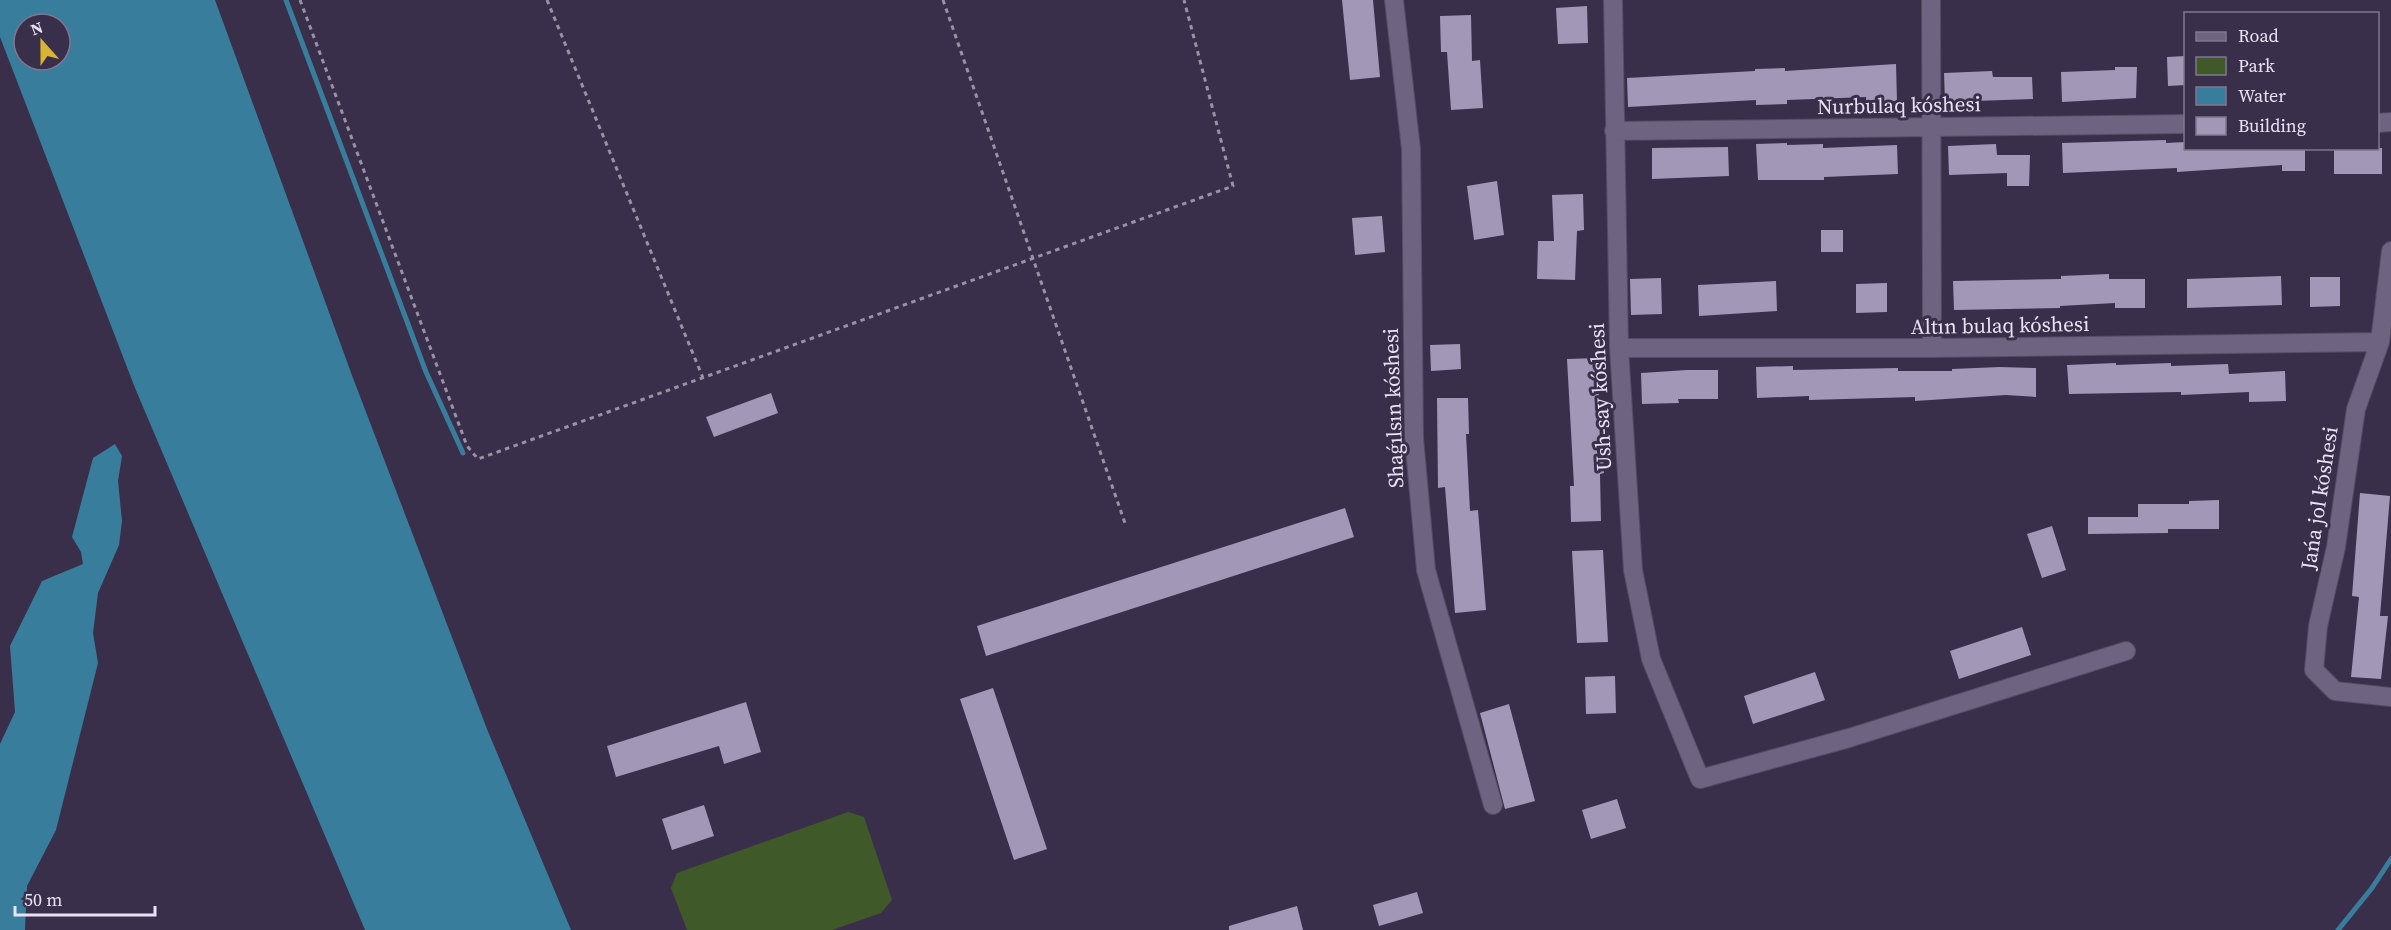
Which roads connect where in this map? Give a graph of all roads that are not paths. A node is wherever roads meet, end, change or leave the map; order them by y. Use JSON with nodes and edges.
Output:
{"nodes":[{"id":1,"x":1394,"y":0,"type":"edge"},
{"id":2,"x":1613,"y":0,"type":"edge"},
{"id":3,"x":1931,"y":0,"type":"edge"},
{"id":4,"x":2184,"y":124,"type":"edge"},
{"id":5,"x":1932,"y":127,"type":"junction"},
{"id":6,"x":1614,"y":131,"type":"junction"},
{"id":7,"x":2391,"y":251,"type":"edge"},
{"id":8,"x":2380,"y":342,"type":"junction"},
{"id":9,"x":1619,"y":348,"type":"junction"},
{"id":10,"x":1932,"y":348,"type":"junction"},
{"id":11,"x":2126,"y":651,"type":"dead end"},
{"id":12,"x":2391,"y":697,"type":"edge"},
{"id":13,"x":1493,"y":806,"type":"dead end"}],
"edges":[{"from":1,"to":13,"type":"street","name":"Shaǵılsın kóshesi"},
{"from":2,"to":6,"type":"street","name":"Ush-say kóshesi"},
{"from":3,"to":5,"type":"street"},
{"from":4,"to":5,"type":"street","name":"Nurbulaq kóshesi"},
{"from":5,"to":6,"type":"street","name":"Nurbulaq kóshesi"},
{"from":5,"to":10,"type":"street"},
{"from":6,"to":9,"type":"street","name":"Ush-say kóshesi"},
{"from":7,"to":8,"type":"street","name":"Jańa jol kóshesi"},
{"from":8,"to":10,"type":"street","name":"Altın bulaq kóshesi"},
{"from":8,"to":12,"type":"street","name":"Jańa jol kóshesi"},
{"from":9,"to":10,"type":"street","name":"Altın bulaq kóshesi"},
{"from":9,"to":11,"type":"street","name":"Ush-say kóshesi"}]}
